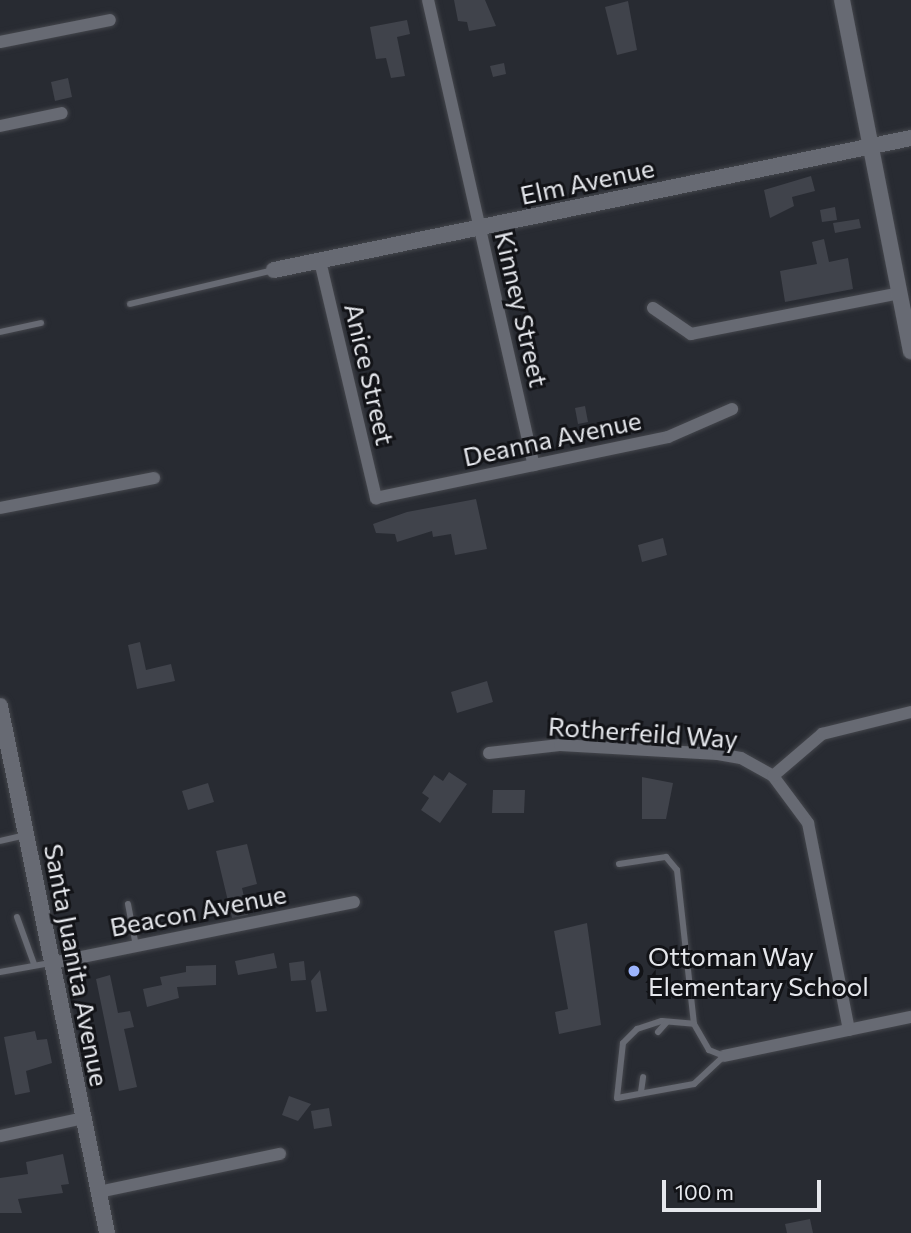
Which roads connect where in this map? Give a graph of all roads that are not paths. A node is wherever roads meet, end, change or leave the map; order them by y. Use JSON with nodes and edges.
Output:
{"nodes":[{"id":1,"x":428,"y":0,"type":"edge"},
{"id":2,"x":842,"y":0,"type":"edge"},
{"id":3,"x":110,"y":20,"type":"dead end"},
{"id":4,"x":0,"y":42,"type":"edge"},
{"id":5,"x":62,"y":113,"type":"dead end"},
{"id":6,"x":0,"y":126,"type":"edge"},
{"id":7,"x":911,"y":138,"type":"edge"},
{"id":8,"x":870,"y":147,"type":"junction"},
{"id":9,"x":480,"y":229,"type":"junction"},
{"id":10,"x":320,"y":261,"type":"junction"},
{"id":11,"x":274,"y":271,"type":"joint"},
{"id":12,"x":900,"y":293,"type":"junction"},
{"id":13,"x":130,"y":304,"type":"dead end"},
{"id":14,"x":653,"y":308,"type":"dead end"},
{"id":15,"x":41,"y":323,"type":"dead end"},
{"id":16,"x":0,"y":332,"type":"edge"},
{"id":17,"x":911,"y":351,"type":"edge"},
{"id":18,"x":732,"y":409,"type":"dead end"},
{"id":19,"x":534,"y":465,"type":"junction"},
{"id":20,"x":154,"y":478,"type":"dead end"},
{"id":21,"x":376,"y":498,"type":"joint"},
{"id":22,"x":0,"y":508,"type":"edge"},
{"id":23,"x":911,"y":712,"type":"edge"},
{"id":24,"x":1,"y":716,"type":"edge"},
{"id":25,"x":489,"y":753,"type":"dead end"},
{"id":26,"x":773,"y":776,"type":"junction"},
{"id":27,"x":26,"y":835,"type":"junction"},
{"id":28,"x":0,"y":841,"type":"edge"},
{"id":29,"x":620,"y":864,"type":"dead end"},
{"id":30,"x":354,"y":902,"type":"dead end"},
{"id":31,"x":128,"y":904,"type":"dead end"},
{"id":32,"x":17,"y":917,"type":"dead end"},
{"id":33,"x":136,"y":946,"type":"junction"},
{"id":34,"x":52,"y":963,"type":"junction"},
{"id":35,"x":34,"y":964,"type":"junction"},
{"id":36,"x":0,"y":972,"type":"edge"},
{"id":37,"x":911,"y":1017,"type":"edge"},
{"id":38,"x":667,"y":1021,"type":"junction"},
{"id":39,"x":694,"y":1024,"type":"junction"},
{"id":40,"x":849,"y":1030,"type":"junction"},
{"id":41,"x":658,"y":1032,"type":"dead end"},
{"id":42,"x":724,"y":1056,"type":"junction"},
{"id":43,"x":643,"y":1077,"type":"dead end"},
{"id":44,"x":641,"y":1092,"type":"junction"},
{"id":45,"x":83,"y":1118,"type":"junction"},
{"id":46,"x":0,"y":1136,"type":"edge"},
{"id":47,"x":280,"y":1154,"type":"dead end"},
{"id":48,"x":99,"y":1192,"type":"junction"},
{"id":49,"x":107,"y":1233,"type":"edge"}],
"edges":[{"from":1,"to":9,"type":"street","name":"Kinney Street"},
{"from":2,"to":8,"type":"street"},
{"from":3,"to":4,"type":"street"},
{"from":5,"to":6,"type":"street"},
{"from":7,"to":8,"type":"street","name":"Elm Avenue"},
{"from":8,"to":9,"type":"street","name":"Elm Avenue"},
{"from":8,"to":12,"type":"street"},
{"from":9,"to":10,"type":"street","name":"Elm Avenue"},
{"from":9,"to":19,"type":"street","name":"Kinney Street"},
{"from":10,"to":11,"type":"street","name":"Elm Avenue"},
{"from":10,"to":21,"type":"street","name":"Anice Street"},
{"from":11,"to":13,"type":"lane"},
{"from":12,"to":14,"type":"street"},
{"from":12,"to":17,"type":"street"},
{"from":15,"to":16,"type":"lane"},
{"from":18,"to":19,"type":"street","name":"Deanna Avenue"},
{"from":19,"to":21,"type":"street","name":"Deanna Avenue"},
{"from":20,"to":22,"type":"street"},
{"from":23,"to":26,"type":"street"},
{"from":24,"to":27,"type":"street","name":"Santa Juanita Avenue"},
{"from":25,"to":26,"type":"street","name":"Rotherfeild Way"},
{"from":26,"to":40,"type":"street","name":"Rotherfeild Way"},
{"from":27,"to":28,"type":"lane"},
{"from":27,"to":34,"type":"street","name":"Santa Juanita Avenue"},
{"from":29,"to":39,"type":"lane"},
{"from":30,"to":33,"type":"street","name":"Beacon Avenue"},
{"from":31,"to":33,"type":"lane"},
{"from":32,"to":35,"type":"lane"},
{"from":33,"to":34,"type":"street","name":"Beacon Avenue"},
{"from":34,"to":35,"type":"lane"},
{"from":34,"to":45,"type":"street","name":"Santa Juanita Avenue"},
{"from":35,"to":36,"type":"lane"},
{"from":37,"to":40,"type":"street"},
{"from":38,"to":39,"type":"lane"},
{"from":38,"to":41,"type":"lane"},
{"from":38,"to":44,"type":"lane"},
{"from":39,"to":42,"type":"lane"},
{"from":40,"to":42,"type":"street"},
{"from":42,"to":44,"type":"lane"},
{"from":43,"to":44,"type":"lane"},
{"from":45,"to":46,"type":"street"},
{"from":45,"to":48,"type":"street","name":"Santa Juanita Avenue"},
{"from":47,"to":48,"type":"street"},
{"from":48,"to":49,"type":"street","name":"Santa Juanita Avenue"}]}
